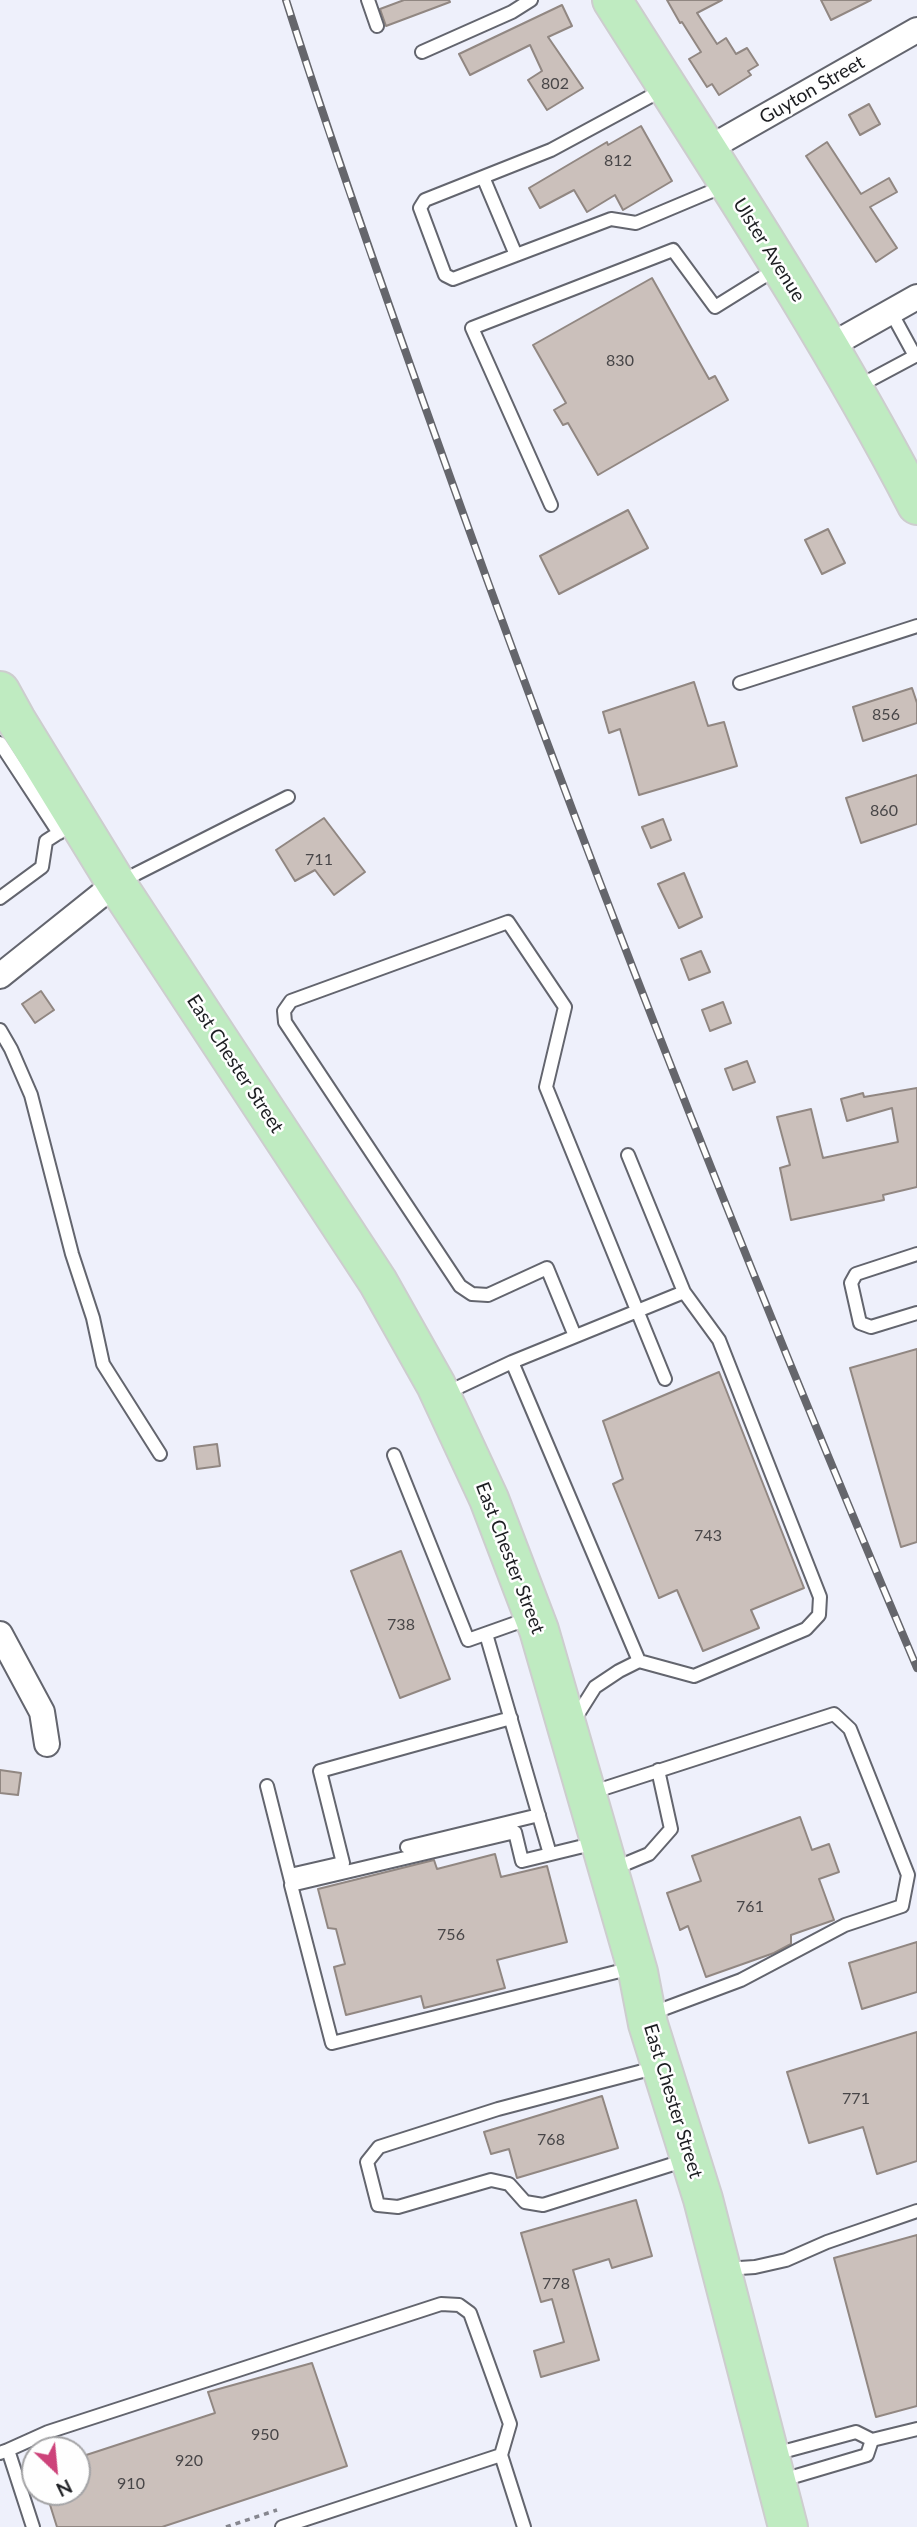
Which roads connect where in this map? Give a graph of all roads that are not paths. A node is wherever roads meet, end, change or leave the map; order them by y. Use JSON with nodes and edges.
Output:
{"nodes":[{"id":1,"x":368,"y":0,"type":"edge"},
{"id":2,"x":531,"y":0,"type":"edge"},
{"id":3,"x":612,"y":0,"type":"edge"},
{"id":4,"x":377,"y":26,"type":"dead end"},
{"id":5,"x":917,"y":30,"type":"edge"},
{"id":6,"x":422,"y":52,"type":"dead end"},
{"id":7,"x":667,"y":88,"type":"junction"},
{"id":8,"x":706,"y":150,"type":"junction"},
{"id":9,"x":483,"y":177,"type":"junction"},
{"id":10,"x":728,"y":185,"type":"junction"},
{"id":11,"x":516,"y":255,"type":"junction"},
{"id":12,"x":779,"y":267,"type":"junction"},
{"id":13,"x":917,"y":297,"type":"edge"},
{"id":14,"x":891,"y":312,"type":"junction"},
{"id":15,"x":830,"y":346,"type":"junction"},
{"id":16,"x":916,"y":356,"type":"edge"},
{"id":17,"x":854,"y":389,"type":"junction"},
{"id":18,"x":914,"y":493,"type":"edge"},
{"id":19,"x":551,"y":505,"type":"dead end"},
{"id":20,"x":917,"y":626,"type":"edge"},
{"id":21,"x":740,"y":683,"type":"dead end"},
{"id":22,"x":0,"y":691,"type":"edge"},
{"id":23,"x":7,"y":737,"type":"edge"},
{"id":24,"x":288,"y":797,"type":"dead end"},
{"id":25,"x":68,"y":826,"type":"junction"},
{"id":26,"x":116,"y":884,"type":"junction"},
{"id":27,"x":0,"y":898,"type":"edge"},
{"id":28,"x":0,"y":976,"type":"edge"},
{"id":29,"x":0,"y":1030,"type":"edge"},
{"id":30,"x":628,"y":1155,"type":"dead end"},
{"id":31,"x":917,"y":1254,"type":"edge"},
{"id":32,"x":684,"y":1292,"type":"junction"},
{"id":33,"x":637,"y":1311,"type":"junction"},
{"id":34,"x":917,"y":1313,"type":"edge"},
{"id":35,"x":575,"y":1336,"type":"junction"},
{"id":36,"x":512,"y":1362,"type":"junction"},
{"id":37,"x":666,"y":1380,"type":"dead end"},
{"id":38,"x":440,"y":1396,"type":"junction"},
{"id":39,"x":160,"y":1454,"type":"dead end"},
{"id":40,"x":394,"y":1455,"type":"dead end"},
{"id":41,"x":534,"y":1617,"type":"junction"},
{"id":42,"x":0,"y":1634,"type":"edge"},
{"id":43,"x":486,"y":1634,"type":"junction"},
{"id":44,"x":639,"y":1661,"type":"junction"},
{"id":45,"x":512,"y":1718,"type":"junction"},
{"id":46,"x":568,"y":1730,"type":"junction"},
{"id":47,"x":47,"y":1744,"type":"dead end"},
{"id":48,"x":658,"y":1770,"type":"junction"},
{"id":49,"x":267,"y":1786,"type":"dead end"},
{"id":50,"x":586,"y":1794,"type":"junction"},
{"id":51,"x":539,"y":1815,"type":"junction"},
{"id":52,"x":550,"y":1854,"type":"junction"},
{"id":53,"x":604,"y":1856,"type":"junction"},
{"id":54,"x":342,"y":1863,"type":"junction"},
{"id":55,"x":291,"y":1880,"type":"junction"},
{"id":56,"x":636,"y":1967,"type":"junction"},
{"id":57,"x":647,"y":2015,"type":"junction"},
{"id":58,"x":662,"y":2066,"type":"junction"},
{"id":59,"x":690,"y":2159,"type":"junction"},
{"id":60,"x":917,"y":2211,"type":"edge"},
{"id":61,"x":720,"y":2270,"type":"junction"},
{"id":62,"x":917,"y":2429,"type":"edge"},
{"id":63,"x":872,"y":2440,"type":"junction"},
{"id":64,"x":4,"y":2451,"type":"edge"},
{"id":65,"x":501,"y":2455,"type":"junction"},
{"id":66,"x":772,"y":2469,"type":"junction"},
{"id":67,"x":33,"y":2527,"type":"edge"},
{"id":68,"x":282,"y":2527,"type":"edge"},
{"id":69,"x":524,"y":2527,"type":"edge"},
{"id":70,"x":788,"y":2527,"type":"edge"}],
"edges":[{"from":1,"to":4,"type":"lane"},
{"from":2,"to":6,"type":"lane"},
{"from":3,"to":7,"type":"main road","name":"Ulster Avenue"},
{"from":5,"to":8,"type":"street","name":"Guyton Street"},
{"from":7,"to":8,"type":"main road","name":"Ulster Avenue"},
{"from":7,"to":9,"type":"lane"},
{"from":8,"to":10,"type":"main road","name":"Ulster Avenue"},
{"from":9,"to":11,"type":"lane"},
{"from":9,"to":11,"type":"lane"},
{"from":10,"to":11,"type":"lane"},
{"from":10,"to":12,"type":"main road","name":"Ulster Avenue"},
{"from":12,"to":15,"type":"main road","name":"Ulster Avenue"},
{"from":12,"to":19,"type":"lane"},
{"from":13,"to":14,"type":"street"},
{"from":14,"to":15,"type":"street"},
{"from":14,"to":16,"type":"lane"},
{"from":15,"to":17,"type":"main road","name":"Ulster Avenue"},
{"from":16,"to":17,"type":"lane"},
{"from":17,"to":18,"type":"main road","name":"Ulster Avenue"},
{"from":20,"to":21,"type":"lane"},
{"from":22,"to":23,"type":"main road","name":"East Chester Street"},
{"from":23,"to":25,"type":"main road","name":"East Chester Street"},
{"from":24,"to":26,"type":"lane"},
{"from":25,"to":26,"type":"main road","name":"East Chester Street"},
{"from":25,"to":27,"type":"lane"},
{"from":26,"to":28,"type":"street"},
{"from":26,"to":38,"type":"main road","name":"East Chester Street"},
{"from":29,"to":39,"type":"lane"},
{"from":30,"to":32,"type":"lane"},
{"from":31,"to":34,"type":"lane"},
{"from":32,"to":33,"type":"lane"},
{"from":32,"to":44,"type":"lane"},
{"from":33,"to":35,"type":"lane"},
{"from":33,"to":35,"type":"lane"},
{"from":33,"to":37,"type":"lane"},
{"from":35,"to":36,"type":"lane"},
{"from":36,"to":38,"type":"lane"},
{"from":36,"to":44,"type":"lane"},
{"from":38,"to":41,"type":"main road","name":"East Chester Street"},
{"from":40,"to":43,"type":"lane"},
{"from":41,"to":43,"type":"lane"},
{"from":41,"to":46,"type":"main road","name":"East Chester Street"},
{"from":42,"to":47,"type":"street"},
{"from":43,"to":45,"type":"lane"},
{"from":44,"to":46,"type":"lane"},
{"from":45,"to":51,"type":"lane"},
{"from":45,"to":54,"type":"lane"},
{"from":46,"to":50,"type":"main road","name":"East Chester Street"},
{"from":48,"to":50,"type":"lane"},
{"from":48,"to":53,"type":"lane"},
{"from":48,"to":57,"type":"lane"},
{"from":49,"to":55,"type":"lane"},
{"from":50,"to":53,"type":"main road","name":"East Chester Street"},
{"from":51,"to":52,"type":"lane"},
{"from":51,"to":54,"type":"lane"},
{"from":52,"to":53,"type":"lane"},
{"from":52,"to":55,"type":"lane"},
{"from":53,"to":56,"type":"main road","name":"East Chester Street"},
{"from":54,"to":55,"type":"lane"},
{"from":55,"to":56,"type":"lane"},
{"from":56,"to":57,"type":"main road","name":"East Chester Street"},
{"from":57,"to":58,"type":"main road","name":"East Chester Street"},
{"from":58,"to":59,"type":"main road","name":"East Chester Street"},
{"from":58,"to":59,"type":"lane"},
{"from":59,"to":61,"type":"main road","name":"East Chester Street"},
{"from":60,"to":61,"type":"lane"},
{"from":61,"to":66,"type":"main road","name":"East Chester Street"},
{"from":62,"to":63,"type":"lane"},
{"from":63,"to":66,"type":"lane"},
{"from":63,"to":66,"type":"lane"},
{"from":64,"to":65,"type":"lane"},
{"from":64,"to":67,"type":"lane"},
{"from":65,"to":68,"type":"lane"},
{"from":65,"to":69,"type":"lane"},
{"from":66,"to":70,"type":"main road","name":"East Chester Street"}]}
